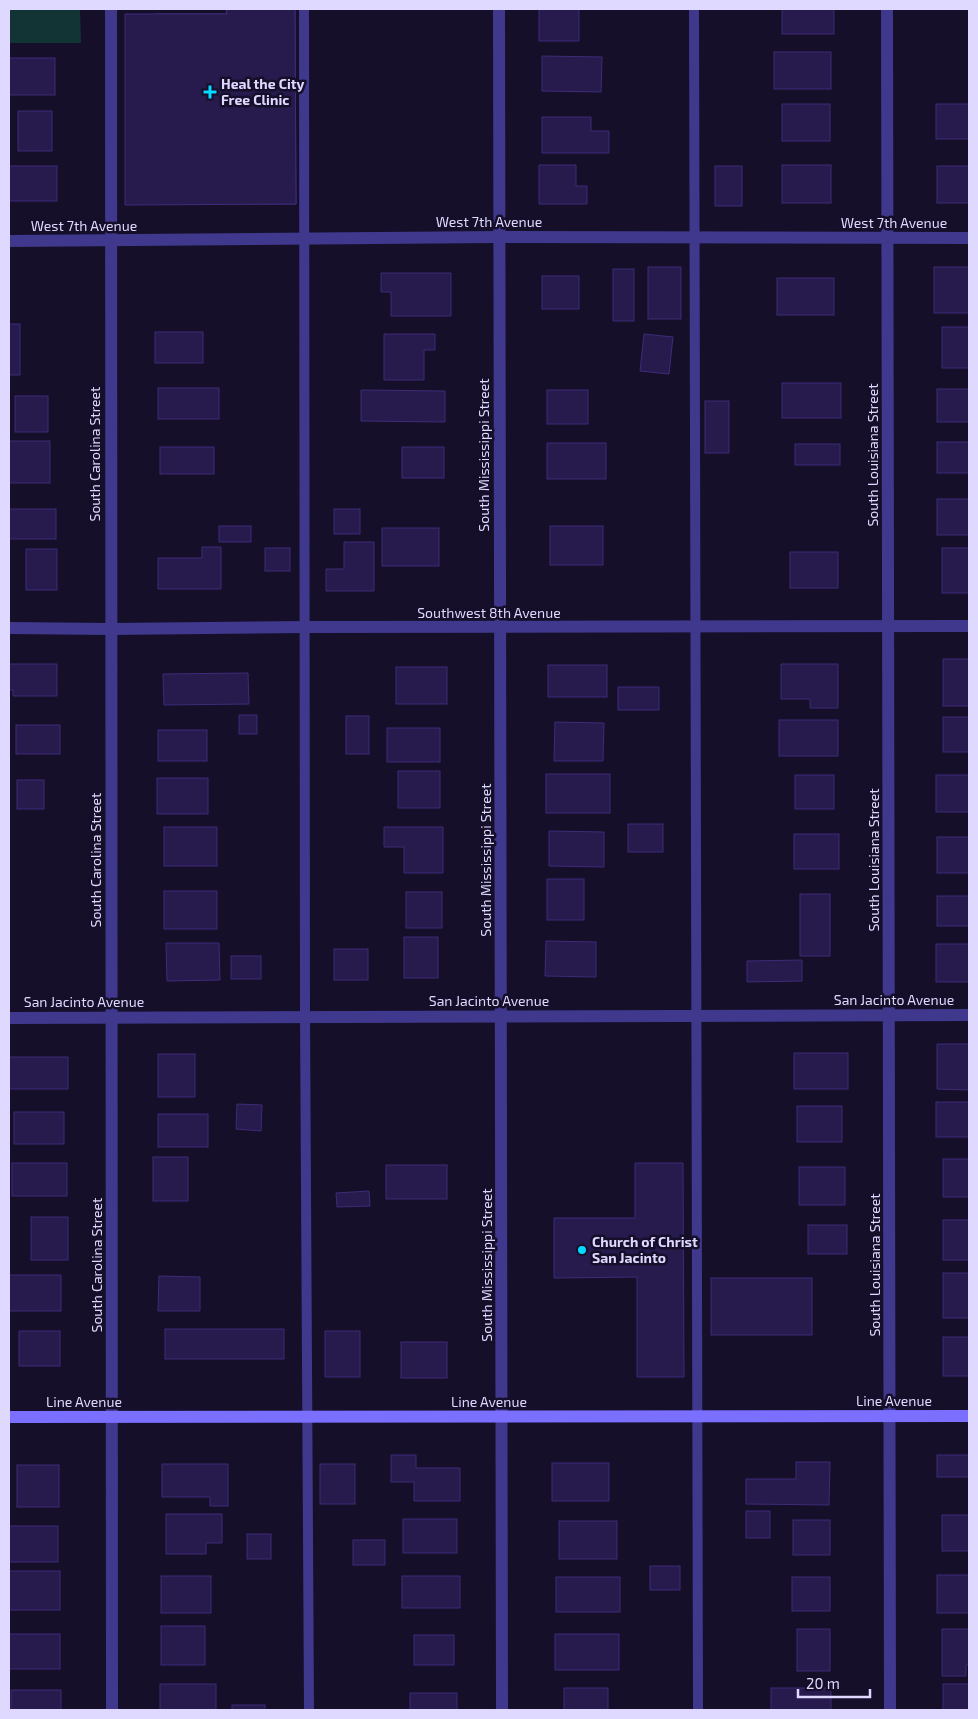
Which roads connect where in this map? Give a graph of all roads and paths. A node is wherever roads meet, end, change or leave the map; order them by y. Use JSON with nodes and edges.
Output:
{"nodes":[{"id":1,"x":111,"y":9,"type":"edge"},
{"id":2,"x":304,"y":9,"type":"edge"},
{"id":3,"x":499,"y":9,"type":"edge"},
{"id":4,"x":694,"y":9,"type":"edge"},
{"id":5,"x":887,"y":9,"type":"edge"},
{"id":6,"x":499,"y":237,"type":"junction"},
{"id":7,"x":304,"y":238,"type":"junction"},
{"id":8,"x":695,"y":238,"type":"junction"},
{"id":9,"x":888,"y":238,"type":"junction"},
{"id":10,"x":969,"y":238,"type":"edge"},
{"id":11,"x":9,"y":241,"type":"edge"},
{"id":12,"x":110,"y":241,"type":"junction"},
{"id":13,"x":889,"y":626,"type":"junction"},
{"id":14,"x":969,"y":626,"type":"edge"},
{"id":15,"x":305,"y":627,"type":"junction"},
{"id":16,"x":696,"y":627,"type":"junction"},
{"id":17,"x":9,"y":628,"type":"edge"},
{"id":18,"x":500,"y":628,"type":"junction"},
{"id":19,"x":110,"y":630,"type":"junction"},
{"id":20,"x":890,"y":1015,"type":"junction"},
{"id":21,"x":969,"y":1015,"type":"edge"},
{"id":22,"x":501,"y":1016,"type":"junction"},
{"id":23,"x":697,"y":1016,"type":"junction"},
{"id":24,"x":112,"y":1017,"type":"junction"},
{"id":25,"x":305,"y":1017,"type":"junction"},
{"id":26,"x":9,"y":1018,"type":"edge"},
{"id":27,"x":890,"y":1416,"type":"junction"},
{"id":28,"x":969,"y":1416,"type":"edge"},
{"id":29,"x":9,"y":1417,"type":"edge"},
{"id":30,"x":113,"y":1417,"type":"junction"},
{"id":31,"x":307,"y":1417,"type":"junction"},
{"id":32,"x":502,"y":1417,"type":"junction"},
{"id":33,"x":698,"y":1417,"type":"junction"},
{"id":34,"x":112,"y":1710,"type":"edge"},
{"id":35,"x":309,"y":1710,"type":"edge"},
{"id":36,"x":502,"y":1710,"type":"edge"},
{"id":37,"x":698,"y":1710,"type":"edge"},
{"id":38,"x":890,"y":1710,"type":"edge"}],
"edges":[{"from":1,"to":12,"type":"street","name":"South Carolina Street"},
{"from":2,"to":7,"type":"lane"},
{"from":3,"to":6,"type":"street","name":"South Mississippi Street"},
{"from":4,"to":8,"type":"lane"},
{"from":5,"to":9,"type":"street","name":"South Louisiana Street"},
{"from":6,"to":7,"type":"street","name":"West 7th Avenue"},
{"from":6,"to":8,"type":"street","name":"West 7th Avenue"},
{"from":6,"to":18,"type":"street","name":"South Mississippi Street"},
{"from":7,"to":12,"type":"street","name":"West 7th Avenue"},
{"from":7,"to":15,"type":"lane"},
{"from":8,"to":9,"type":"street","name":"West 7th Avenue"},
{"from":8,"to":16,"type":"lane"},
{"from":9,"to":10,"type":"street","name":"West 7th Avenue"},
{"from":9,"to":13,"type":"street","name":"South Louisiana Street"},
{"from":11,"to":12,"type":"street","name":"West 7th Avenue"},
{"from":12,"to":19,"type":"street","name":"South Carolina Street"},
{"from":13,"to":14,"type":"street","name":"Southwest 8th Avenue"},
{"from":13,"to":16,"type":"street","name":"Southwest 8th Avenue"},
{"from":13,"to":20,"type":"street","name":"South Louisiana Street"},
{"from":15,"to":18,"type":"street","name":"Southwest 8th Avenue"},
{"from":15,"to":19,"type":"street","name":"Southwest 8th Avenue"},
{"from":15,"to":25,"type":"lane"},
{"from":16,"to":18,"type":"street","name":"Southwest 8th Avenue"},
{"from":16,"to":23,"type":"lane"},
{"from":17,"to":19,"type":"street","name":"Southwest 8th Avenue"},
{"from":18,"to":22,"type":"street","name":"South Mississippi Street"},
{"from":19,"to":24,"type":"street","name":"South Carolina Street"},
{"from":20,"to":21,"type":"street","name":"San Jacinto Avenue"},
{"from":20,"to":23,"type":"street","name":"San Jacinto Avenue"},
{"from":20,"to":27,"type":"street","name":"South Louisiana Street"},
{"from":22,"to":23,"type":"street","name":"San Jacinto Avenue"},
{"from":22,"to":25,"type":"street","name":"San Jacinto Avenue"},
{"from":22,"to":32,"type":"street","name":"South Mississippi Street"},
{"from":23,"to":33,"type":"lane"},
{"from":24,"to":25,"type":"street","name":"San Jacinto Avenue"},
{"from":24,"to":26,"type":"street","name":"San Jacinto Avenue"},
{"from":24,"to":30,"type":"street","name":"South Carolina Street"},
{"from":25,"to":31,"type":"lane"},
{"from":27,"to":28,"type":"main road","name":"Line Avenue"},
{"from":27,"to":33,"type":"main road","name":"Line Avenue"},
{"from":27,"to":38,"type":"street","name":"South Louisiana Street"},
{"from":29,"to":30,"type":"main road","name":"Line Avenue"},
{"from":30,"to":31,"type":"main road","name":"Line Avenue"},
{"from":30,"to":34,"type":"street","name":"South Carolina Street"},
{"from":31,"to":32,"type":"main road","name":"Line Avenue"},
{"from":31,"to":35,"type":"lane"},
{"from":32,"to":33,"type":"main road","name":"Line Avenue"},
{"from":32,"to":36,"type":"street","name":"South Mississippi Street"},
{"from":33,"to":37,"type":"lane"}]}
